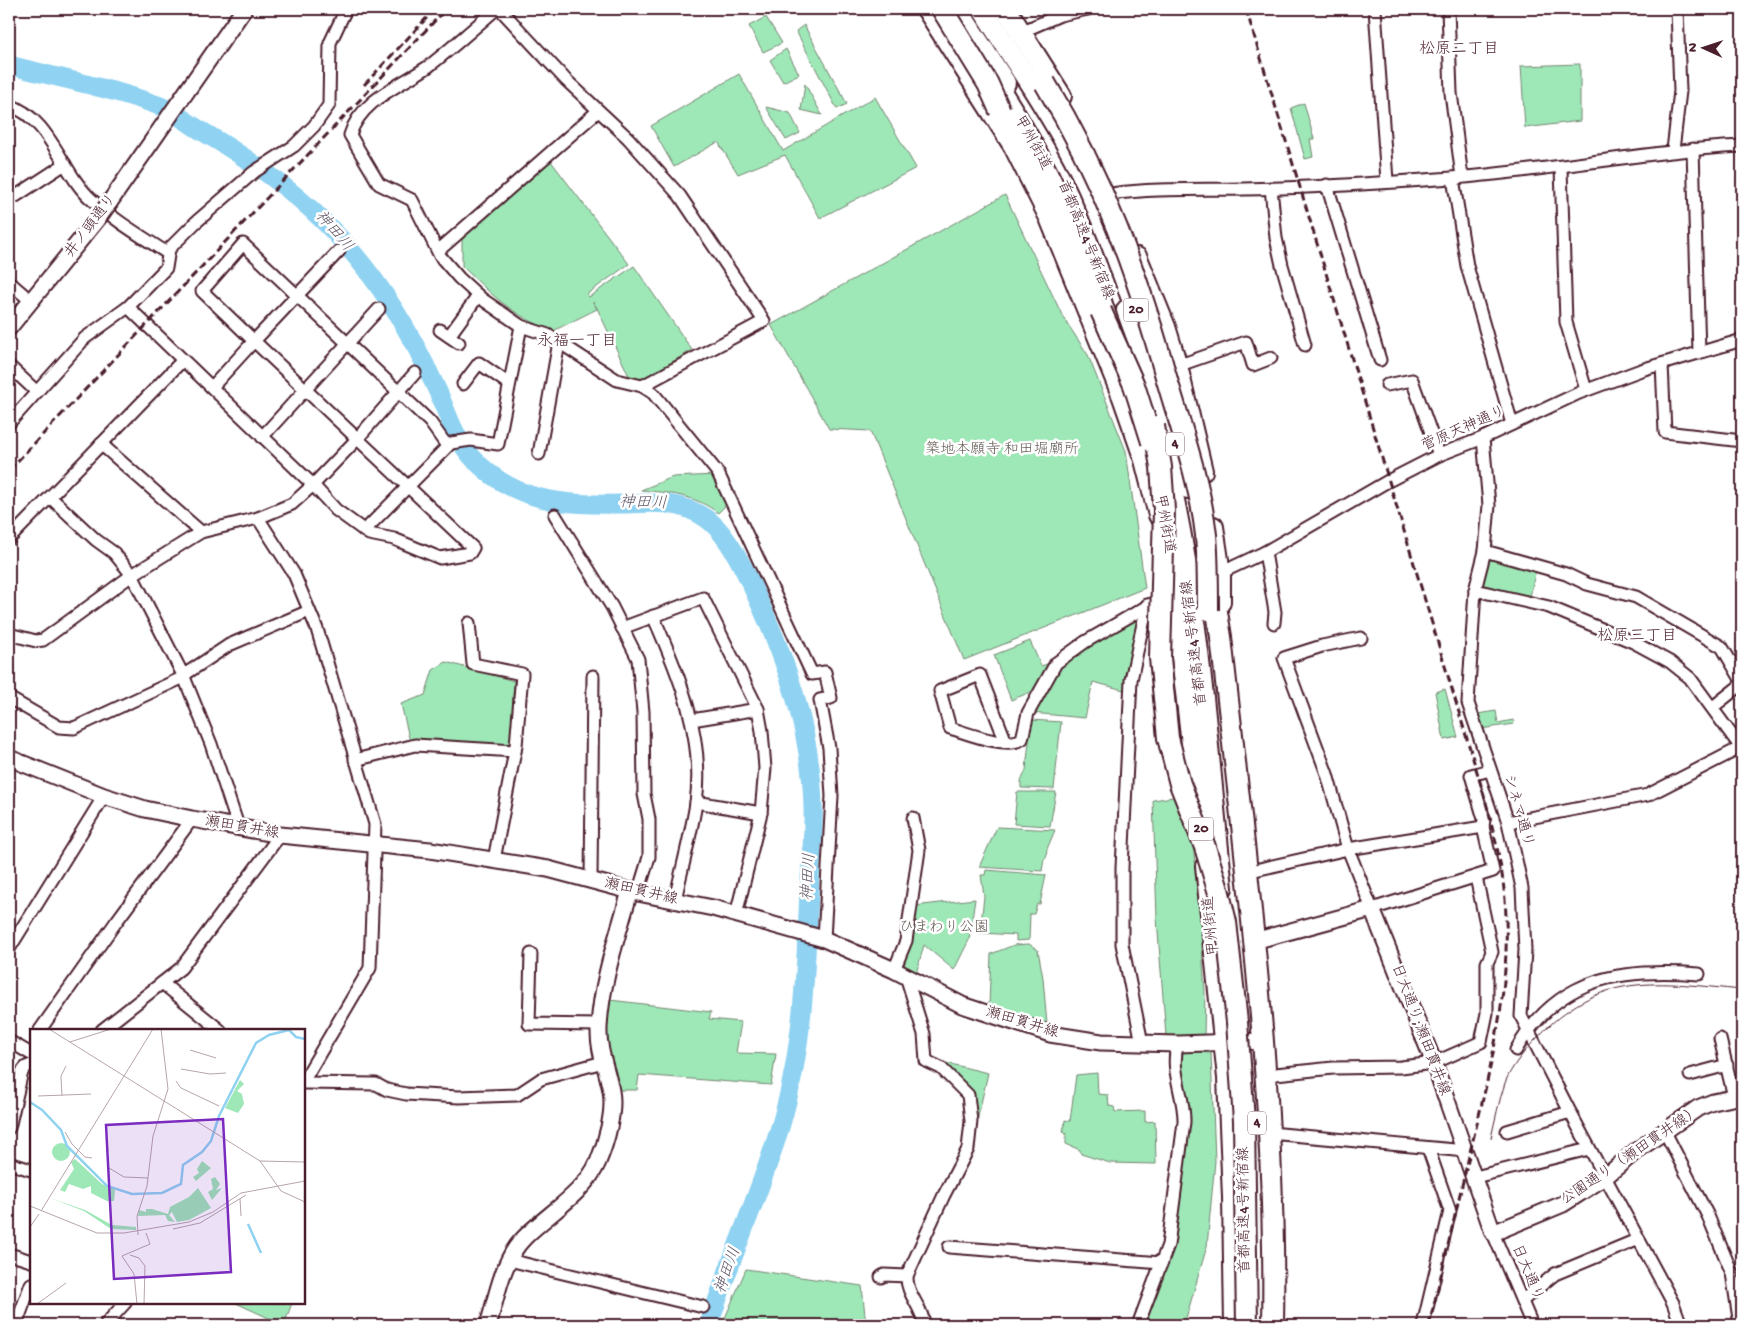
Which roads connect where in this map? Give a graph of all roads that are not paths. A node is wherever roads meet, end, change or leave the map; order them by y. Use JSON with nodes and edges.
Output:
{"nodes":[{"id":1,"x":244,"y":9,"type":"edge"},
{"id":2,"x":496,"y":9,"type":"edge"},
{"id":3,"x":500,"y":9,"type":"edge"},
{"id":4,"x":927,"y":9,"type":"edge"},
{"id":5,"x":936,"y":9,"type":"edge"},
{"id":6,"x":944,"y":9,"type":"edge"},
{"id":7,"x":957,"y":9,"type":"edge"},
{"id":8,"x":974,"y":9,"type":"edge"},
{"id":9,"x":983,"y":9,"type":"edge"},
{"id":10,"x":999,"y":9,"type":"edge"},
{"id":11,"x":1006,"y":9,"type":"edge"},
{"id":12,"x":1088,"y":9,"type":"edge"},
{"id":13,"x":1375,"y":9,"type":"edge"},
{"id":14,"x":1448,"y":9,"type":"edge"},
{"id":15,"x":1677,"y":9,"type":"edge"},
{"id":16,"x":342,"y":10,"type":"edge"},
{"id":17,"x":1021,"y":32,"type":"junction"},
{"id":18,"x":9,"y":105,"type":"edge"},
{"id":19,"x":598,"y":111,"type":"junction"},
{"id":20,"x":1000,"y":111,"type":"junction"},
{"id":21,"x":1742,"y":146,"type":"edge"},
{"id":22,"x":1692,"y":149,"type":"junction"},
{"id":23,"x":1673,"y":150,"type":"junction"},
{"id":24,"x":66,"y":164,"type":"junction"},
{"id":25,"x":1561,"y":168,"type":"junction"},
{"id":26,"x":1458,"y":177,"type":"junction"},
{"id":27,"x":1387,"y":181,"type":"junction"},
{"id":28,"x":1326,"y":185,"type":"junction"},
{"id":29,"x":1271,"y":188,"type":"junction"},
{"id":30,"x":1111,"y":194,"type":"junction"},
{"id":31,"x":16,"y":196,"type":"dead end"},
{"id":32,"x":339,"y":251,"type":"dead end"},
{"id":33,"x":438,"y":251,"type":"junction"},
{"id":34,"x":167,"y":253,"type":"junction"},
{"id":35,"x":9,"y":282,"type":"edge"},
{"id":36,"x":296,"y":296,"type":"junction"},
{"id":37,"x":478,"y":296,"type":"junction"},
{"id":38,"x":31,"y":301,"type":"junction"},
{"id":39,"x":128,"y":307,"type":"junction"},
{"id":40,"x":379,"y":309,"type":"dead end"},
{"id":41,"x":521,"y":326,"type":"junction"},
{"id":42,"x":9,"y":328,"type":"edge"},
{"id":43,"x":449,"y":336,"type":"dead end"},
{"id":44,"x":1742,"y":340,"type":"edge"},
{"id":45,"x":254,"y":342,"type":"junction"},
{"id":46,"x":560,"y":342,"type":"junction"},
{"id":47,"x":347,"y":344,"type":"junction"},
{"id":48,"x":1305,"y":345,"type":"dead end"},
{"id":49,"x":1699,"y":353,"type":"junction"},
{"id":50,"x":1271,"y":358,"type":"dead end"},
{"id":51,"x":1380,"y":360,"type":"dead end"},
{"id":52,"x":182,"y":361,"type":"junction"},
{"id":53,"x":1662,"y":364,"type":"junction"},
{"id":54,"x":9,"y":366,"type":"edge"},
{"id":55,"x":1177,"y":366,"type":"junction"},
{"id":56,"x":414,"y":373,"type":"dead end"},
{"id":57,"x":464,"y":384,"type":"dead end"},
{"id":58,"x":509,"y":384,"type":"junction"},
{"id":59,"x":1387,"y":385,"type":"dead end"},
{"id":60,"x":642,"y":386,"type":"junction"},
{"id":61,"x":212,"y":387,"type":"junction"},
{"id":62,"x":306,"y":390,"type":"junction"},
{"id":63,"x":1586,"y":390,"type":"junction"},
{"id":64,"x":37,"y":392,"type":"junction"},
{"id":65,"x":398,"y":392,"type":"junction"},
{"id":66,"x":1123,"y":397,"type":"junction"},
{"id":67,"x":9,"y":423,"type":"edge"},
{"id":68,"x":1512,"y":424,"type":"junction"},
{"id":69,"x":1154,"y":426,"type":"junction"},
{"id":70,"x":262,"y":437,"type":"junction"},
{"id":71,"x":1483,"y":438,"type":"junction"},
{"id":72,"x":357,"y":439,"type":"junction"},
{"id":73,"x":1742,"y":441,"type":"edge"},
{"id":74,"x":101,"y":444,"type":"junction"},
{"id":75,"x":449,"y":444,"type":"junction"},
{"id":76,"x":539,"y":454,"type":"dead end"},
{"id":77,"x":1439,"y":455,"type":"junction"},
{"id":78,"x":1204,"y":478,"type":"junction"},
{"id":79,"x":313,"y":485,"type":"junction"},
{"id":80,"x":407,"y":486,"type":"junction"},
{"id":81,"x":50,"y":497,"type":"junction"},
{"id":82,"x":1164,"y":510,"type":"junction"},
{"id":83,"x":555,"y":515,"type":"dead end"},
{"id":84,"x":258,"y":518,"type":"junction"},
{"id":85,"x":364,"y":531,"type":"junction"},
{"id":86,"x":201,"y":532,"type":"junction"},
{"id":87,"x":9,"y":539,"type":"edge"},
{"id":88,"x":1485,"y":551,"type":"junction"},
{"id":89,"x":1265,"y":552,"type":"junction"},
{"id":90,"x":1216,"y":574,"type":"junction"},
{"id":91,"x":132,"y":576,"type":"junction"},
{"id":92,"x":1475,"y":590,"type":"junction"},
{"id":93,"x":1175,"y":593,"type":"junction"},
{"id":94,"x":1147,"y":606,"type":"junction"},
{"id":95,"x":1208,"y":610,"type":"junction"},
{"id":96,"x":309,"y":611,"type":"junction"},
{"id":97,"x":653,"y":616,"type":"junction"},
{"id":98,"x":469,"y":623,"type":"dead end"},
{"id":99,"x":1274,"y":623,"type":"dead end"},
{"id":100,"x":622,"y":628,"type":"junction"},
{"id":101,"x":9,"y":634,"type":"edge"},
{"id":102,"x":1361,"y":638,"type":"dead end"},
{"id":103,"x":593,"y":676,"type":"dead end"},
{"id":104,"x":184,"y":677,"type":"junction"},
{"id":105,"x":1742,"y":682,"type":"edge"},
{"id":106,"x":9,"y":698,"type":"edge"},
{"id":107,"x":1713,"y":707,"type":"junction"},
{"id":108,"x":758,"y":709,"type":"junction"},
{"id":109,"x":692,"y":720,"type":"junction"},
{"id":110,"x":1006,"y":742,"type":"junction"},
{"id":111,"x":1742,"y":748,"type":"edge"},
{"id":112,"x":514,"y":751,"type":"junction"},
{"id":113,"x":9,"y":758,"type":"edge"},
{"id":114,"x":355,"y":760,"type":"junction"},
{"id":115,"x":1490,"y":770,"type":"junction"},
{"id":116,"x":104,"y":796,"type":"junction"},
{"id":117,"x":696,"y":802,"type":"junction"},
{"id":118,"x":761,"y":814,"type":"junction"},
{"id":119,"x":913,"y":818,"type":"dead end"},
{"id":120,"x":192,"y":819,"type":"junction"},
{"id":121,"x":1508,"y":822,"type":"junction"},
{"id":122,"x":1483,"y":827,"type":"junction"},
{"id":123,"x":239,"y":829,"type":"junction"},
{"id":124,"x":280,"y":835,"type":"junction"},
{"id":125,"x":376,"y":844,"type":"junction"},
{"id":126,"x":1348,"y":849,"type":"junction"},
{"id":127,"x":494,"y":860,"type":"junction"},
{"id":128,"x":1246,"y":872,"type":"junction"},
{"id":129,"x":1476,"y":877,"type":"junction"},
{"id":130,"x":591,"y":881,"type":"junction"},
{"id":131,"x":634,"y":892,"type":"junction"},
{"id":132,"x":675,"y":900,"type":"junction"},
{"id":133,"x":1372,"y":909,"type":"junction"},
{"id":134,"x":736,"y":915,"type":"junction"},
{"id":135,"x":1226,"y":922,"type":"junction"},
{"id":136,"x":818,"y":938,"type":"junction"},
{"id":137,"x":1254,"y":941,"type":"junction"},
{"id":138,"x":11,"y":942,"type":"edge"},
{"id":139,"x":531,"y":954,"type":"dead end"},
{"id":140,"x":900,"y":973,"type":"junction"},
{"id":141,"x":1699,"y":974,"type":"dead end"},
{"id":142,"x":162,"y":984,"type":"junction"},
{"id":143,"x":599,"y":1025,"type":"junction"},
{"id":144,"x":110,"y":1028,"type":"edge"},
{"id":145,"x":41,"y":1029,"type":"edge"},
{"id":146,"x":219,"y":1029,"type":"edge"},
{"id":147,"x":1527,"y":1030,"type":"junction"},
{"id":148,"x":1720,"y":1039,"type":"dead end"},
{"id":149,"x":9,"y":1040,"type":"edge"},
{"id":150,"x":1264,"y":1041,"type":"junction"},
{"id":151,"x":1142,"y":1043,"type":"junction"},
{"id":152,"x":1182,"y":1043,"type":"junction"},
{"id":153,"x":1220,"y":1043,"type":"junction"},
{"id":154,"x":29,"y":1049,"type":"edge"},
{"id":155,"x":1516,"y":1050,"type":"dead end"},
{"id":156,"x":603,"y":1062,"type":"junction"},
{"id":157,"x":1434,"y":1063,"type":"junction"},
{"id":158,"x":30,"y":1065,"type":"edge"},
{"id":159,"x":1727,"y":1065,"type":"junction"},
{"id":160,"x":1266,"y":1075,"type":"junction"},
{"id":161,"x":1690,"y":1075,"type":"dead end"},
{"id":162,"x":305,"y":1079,"type":"edge"},
{"id":163,"x":305,"y":1081,"type":"edge"},
{"id":164,"x":1738,"y":1096,"type":"edge"},
{"id":165,"x":1570,"y":1112,"type":"junction"},
{"id":166,"x":9,"y":1128,"type":"edge"},
{"id":167,"x":1507,"y":1130,"type":"dead end"},
{"id":168,"x":1664,"y":1130,"type":"junction"},
{"id":169,"x":1270,"y":1133,"type":"junction"},
{"id":170,"x":1428,"y":1148,"type":"junction"},
{"id":171,"x":1589,"y":1149,"type":"junction"},
{"id":172,"x":1466,"y":1151,"type":"junction"},
{"id":173,"x":9,"y":1163,"type":"edge"},
{"id":174,"x":30,"y":1170,"type":"edge"},
{"id":175,"x":1475,"y":1177,"type":"junction"},
{"id":176,"x":1605,"y":1177,"type":"junction"},
{"id":177,"x":1494,"y":1233,"type":"junction"},
{"id":178,"x":1639,"y":1240,"type":"junction"},
{"id":179,"x":949,"y":1248,"type":"dead end"},
{"id":180,"x":9,"y":1254,"type":"edge"},
{"id":181,"x":509,"y":1260,"type":"junction"},
{"id":182,"x":30,"y":1261,"type":"edge"},
{"id":183,"x":1162,"y":1263,"type":"junction"},
{"id":184,"x":907,"y":1276,"type":"junction"},
{"id":185,"x":880,"y":1277,"type":"dead end"},
{"id":186,"x":30,"y":1287,"type":"edge"},
{"id":187,"x":1523,"y":1300,"type":"junction"},
{"id":188,"x":124,"y":1304,"type":"edge"},
{"id":189,"x":703,"y":1306,"type":"dead end"},
{"id":190,"x":16,"y":1325,"type":"edge"},
{"id":191,"x":105,"y":1325,"type":"edge"},
{"id":192,"x":488,"y":1325,"type":"edge"},
{"id":193,"x":924,"y":1325,"type":"edge"},
{"id":194,"x":1138,"y":1325,"type":"edge"},
{"id":195,"x":1234,"y":1325,"type":"edge"},
{"id":196,"x":1247,"y":1325,"type":"edge"},
{"id":197,"x":1260,"y":1325,"type":"edge"},
{"id":198,"x":1273,"y":1325,"type":"edge"},
{"id":199,"x":1423,"y":1325,"type":"edge"},
{"id":200,"x":1532,"y":1325,"type":"edge"},
{"id":201,"x":1681,"y":1325,"type":"edge"},
{"id":202,"x":1740,"y":1325,"type":"edge"}],
"edges":[{"from":1,"to":38,"type":"main road","name":"井ノ頭通り","bridge":true},
{"from":2,"to":33,"type":"street"},
{"from":3,"to":19,"type":"street"},
{"from":4,"to":66,"type":"highway"},
{"from":5,"to":20,"type":"highway","bridge":true},
{"from":5,"to":82,"type":"highway","bridge":true},
{"from":6,"to":20,"type":"highway","bridge":true},
{"from":6,"to":93,"type":"highway","name":"甲州街道","number":"20"},
{"from":7,"to":69,"type":"highway","name":"首都高速4号新宿線","number":"4"},
{"from":8,"to":95,"type":"highway","name":"首都高速4号新宿線","number":"4","bridge":true},
{"from":9,"to":78,"type":"highway"},
{"from":9,"to":90,"type":"highway","name":"甲州街道","number":"20"},
{"from":10,"to":95,"type":"highway","bridge":true},
{"from":11,"to":17,"type":"highway","number":"20"},
{"from":12,"to":17,"type":"street"},
{"from":13,"to":27,"type":"street"},
{"from":14,"to":26,"type":"street"},
{"from":15,"to":23,"type":"street"},
{"from":16,"to":34,"type":"street"},
{"from":17,"to":30,"type":"highway","number":"20"},
{"from":18,"to":24,"type":"street"},
{"from":19,"to":33,"type":"street"},
{"from":19,"to":60,"type":"street"},
{"from":20,"to":66,"type":"highway"},
{"from":21,"to":22,"type":"street"},
{"from":22,"to":23,"type":"street"},
{"from":22,"to":49,"type":"street"},
{"from":23,"to":25,"type":"street"},
{"from":24,"to":31,"type":"street"},
{"from":24,"to":34,"type":"street"},
{"from":25,"to":26,"type":"street"},
{"from":25,"to":63,"type":"street"},
{"from":26,"to":27,"type":"street"},
{"from":26,"to":68,"type":"street"},
{"from":27,"to":28,"type":"street"},
{"from":28,"to":29,"type":"street"},
{"from":28,"to":51,"type":"street"},
{"from":29,"to":30,"type":"street"},
{"from":29,"to":48,"type":"street"},
{"from":30,"to":55,"type":"highway","number":"20"},
{"from":32,"to":36,"type":"street"},
{"from":33,"to":37,"type":"street"},
{"from":34,"to":39,"type":"street"},
{"from":35,"to":38,"type":"street"},
{"from":36,"to":45,"type":"street"},
{"from":36,"to":45,"type":"street"},
{"from":36,"to":47,"type":"street"},
{"from":37,"to":41,"type":"street"},
{"from":37,"to":43,"type":"street"},
{"from":38,"to":42,"type":"main road","name":"井ノ頭通り"},
{"from":39,"to":52,"type":"street"},
{"from":39,"to":64,"type":"street"},
{"from":40,"to":47,"type":"street"},
{"from":41,"to":46,"type":"street"},
{"from":41,"to":58,"type":"street"},
{"from":44,"to":49,"type":"street","name":"菅原天神通り"},
{"from":45,"to":61,"type":"street"},
{"from":45,"to":62,"type":"street"},
{"from":46,"to":60,"type":"street"},
{"from":46,"to":76,"type":"street"},
{"from":47,"to":62,"type":"street"},
{"from":47,"to":65,"type":"street"},
{"from":49,"to":53,"type":"street","name":"菅原天神通り"},
{"from":50,"to":55,"type":"street"},
{"from":52,"to":61,"type":"street"},
{"from":52,"to":74,"type":"street"},
{"from":53,"to":63,"type":"street","name":"菅原天神通り"},
{"from":53,"to":73,"type":"street"},
{"from":54,"to":64,"type":"street"},
{"from":55,"to":78,"type":"highway","number":"20"},
{"from":56,"to":65,"type":"street"},
{"from":57,"to":58,"type":"street"},
{"from":58,"to":75,"type":"street"},
{"from":59,"to":77,"type":"street"},
{"from":60,"to":136,"type":"street"},
{"from":61,"to":70,"type":"street"},
{"from":62,"to":70,"type":"street"},
{"from":62,"to":72,"type":"street"},
{"from":63,"to":68,"type":"street","name":"菅原天神通り"},
{"from":64,"to":67,"type":"street"},
{"from":65,"to":72,"type":"street"},
{"from":65,"to":75,"type":"street"},
{"from":66,"to":93,"type":"highway"},
{"from":68,"to":71,"type":"street","name":"菅原天神通り"},
{"from":69,"to":82,"type":"highway","number":"4","bridge":true},
{"from":69,"to":135,"type":"highway","name":"首都高速4号新宿線","number":"4","bridge":true},
{"from":70,"to":79,"type":"street"},
{"from":71,"to":77,"type":"street","name":"菅原天神通り"},
{"from":71,"to":88,"type":"street","name":"シネマ通り"},
{"from":72,"to":79,"type":"street"},
{"from":72,"to":80,"type":"street"},
{"from":74,"to":81,"type":"street"},
{"from":74,"to":86,"type":"street"},
{"from":75,"to":80,"type":"street"},
{"from":77,"to":89,"type":"street","name":"菅原天神通り"},
{"from":78,"to":90,"type":"highway","number":"20"},
{"from":79,"to":84,"type":"street"},
{"from":79,"to":85,"type":"street"},
{"from":80,"to":85,"type":"street"},
{"from":80,"to":85,"type":"street"},
{"from":81,"to":87,"type":"street"},
{"from":81,"to":91,"type":"street"},
{"from":82,"to":135,"type":"highway","number":"4","bridge":true},
{"from":83,"to":100,"type":"street"},
{"from":84,"to":86,"type":"street"},
{"from":84,"to":96,"type":"street"},
{"from":86,"to":91,"type":"street"},
{"from":88,"to":92,"type":"street","name":"シネマ通り"},
{"from":88,"to":105,"type":"street"},
{"from":89,"to":90,"type":"street","name":"菅原天神通り"},
{"from":89,"to":99,"type":"street"},
{"from":90,"to":128,"type":"highway","name":"甲州街道","number":"20"},
{"from":91,"to":101,"type":"street"},
{"from":91,"to":104,"type":"street"},
{"from":92,"to":107,"type":"street"},
{"from":92,"to":115,"type":"street","name":"シネマ通り"},
{"from":93,"to":94,"type":"street"},
{"from":93,"to":153,"type":"highway","name":"甲州街道","number":"20"},
{"from":94,"to":110,"type":"street"},
{"from":94,"to":151,"type":"street"},
{"from":95,"to":197,"type":"highway","name":"首都高速4号新宿線","number":"4"},
{"from":96,"to":104,"type":"street"},
{"from":96,"to":114,"type":"street"},
{"from":97,"to":100,"type":"street"},
{"from":97,"to":108,"type":"street"},
{"from":97,"to":109,"type":"street"},
{"from":98,"to":112,"type":"street"},
{"from":100,"to":131,"type":"street"},
{"from":102,"to":126,"type":"street"},
{"from":103,"to":130,"type":"street"},
{"from":104,"to":106,"type":"street"},
{"from":104,"to":123,"type":"street"},
{"from":105,"to":107,"type":"street"},
{"from":107,"to":111,"type":"street"},
{"from":108,"to":109,"type":"street"},
{"from":108,"to":118,"type":"street"},
{"from":109,"to":117,"type":"street"},
{"from":110,"to":110,"type":"street"},
{"from":111,"to":121,"type":"street"},
{"from":112,"to":114,"type":"street"},
{"from":112,"to":127,"type":"street"},
{"from":113,"to":116,"type":"main road","name":"瀬田貫井線"},
{"from":114,"to":125,"type":"street"},
{"from":115,"to":121,"type":"street","name":"シネマ通り"},
{"from":115,"to":122,"type":"street"},
{"from":116,"to":120,"type":"main road","name":"瀬田貫井線"},
{"from":116,"to":138,"type":"street"},
{"from":117,"to":118,"type":"street"},
{"from":117,"to":132,"type":"street"},
{"from":118,"to":134,"type":"street"},
{"from":119,"to":140,"type":"street"},
{"from":120,"to":123,"type":"main road","name":"瀬田貫井線"},
{"from":120,"to":145,"type":"street"},
{"from":121,"to":147,"type":"street","name":"シネマ通り"},
{"from":122,"to":126,"type":"street"},
{"from":122,"to":129,"type":"street"},
{"from":123,"to":124,"type":"main road","name":"瀬田貫井線"},
{"from":124,"to":125,"type":"main road","name":"瀬田貫井線"},
{"from":124,"to":142,"type":"street"},
{"from":125,"to":127,"type":"main road","name":"瀬田貫井線"},
{"from":125,"to":162,"type":"street"},
{"from":126,"to":128,"type":"street"},
{"from":126,"to":133,"type":"street"},
{"from":127,"to":130,"type":"main road","name":"瀬田貫井線"},
{"from":128,"to":137,"type":"highway","name":"甲州街道","number":"20"},
{"from":129,"to":133,"type":"street"},
{"from":129,"to":157,"type":"street"},
{"from":130,"to":131,"type":"main road","name":"瀬田貫井線"},
{"from":131,"to":132,"type":"main road","name":"瀬田貫井線"},
{"from":131,"to":143,"type":"main road"},
{"from":132,"to":134,"type":"main road","name":"瀬田貫井線"},
{"from":133,"to":137,"type":"main road"},
{"from":133,"to":157,"type":"main road","name":"日大通り;瀬田貫井線"},
{"from":134,"to":136,"type":"main road","name":"瀬田貫井線"},
{"from":135,"to":196,"type":"highway","name":"首都高速4号新宿線","number":"4","bridge":true},
{"from":136,"to":140,"type":"main road","name":"瀬田貫井線"},
{"from":137,"to":150,"type":"highway","name":"甲州街道","number":"20"},
{"from":139,"to":143,"type":"street"},
{"from":140,"to":151,"type":"main road","name":"瀬田貫井線"},
{"from":140,"to":184,"type":"street"},
{"from":141,"to":147,"type":"street"},
{"from":142,"to":144,"type":"street"},
{"from":142,"to":146,"type":"street"},
{"from":143,"to":156,"type":"main road"},
{"from":147,"to":155,"type":"street"},
{"from":147,"to":165,"type":"street","name":"シネマ通り"},
{"from":148,"to":159,"type":"street"},
{"from":149,"to":154,"type":"street"},
{"from":150,"to":153,"type":"main road","name":"瀬田貫井線"},
{"from":150,"to":160,"type":"highway","name":"甲州街道","number":"20"},
{"from":151,"to":152,"type":"main road","name":"瀬田貫井線"},
{"from":152,"to":153,"type":"main road","name":"瀬田貫井線"},
{"from":152,"to":183,"type":"street"},
{"from":153,"to":195,"type":"highway","name":"甲州街道","number":"20"},
{"from":156,"to":163,"type":"street"},
{"from":156,"to":181,"type":"main road"},
{"from":157,"to":160,"type":"street"},
{"from":157,"to":172,"type":"main road","name":"日大通り;瀬田貫井線"},
{"from":158,"to":166,"type":"street"},
{"from":159,"to":161,"type":"street"},
{"from":159,"to":164,"type":"street"},
{"from":160,"to":169,"type":"highway","name":"甲州街道","number":"20"},
{"from":164,"to":168,"type":"main road","name":"公園通り（瀬田貫井線）"},
{"from":165,"to":167,"type":"street"},
{"from":165,"to":171,"type":"street","name":"シネマ通り"},
{"from":168,"to":176,"type":"main road","name":"公園通り（瀬田貫井線）"},
{"from":168,"to":202,"type":"street"},
{"from":169,"to":170,"type":"street"},
{"from":169,"to":198,"type":"highway","name":"甲州街道","number":"20"},
{"from":170,"to":172,"type":"street"},
{"from":170,"to":199,"type":"street"},
{"from":171,"to":175,"type":"street"},
{"from":171,"to":176,"type":"street","name":"シネマ通り"},
{"from":172,"to":175,"type":"main road","name":"日大通り;瀬田貫井線"},
{"from":173,"to":174,"type":"street"},
{"from":175,"to":177,"type":"main road"},
{"from":176,"to":177,"type":"main road","name":"公園通り（瀬田貫井線）"},
{"from":176,"to":178,"type":"street","name":"シネマ通り"},
{"from":177,"to":187,"type":"street","name":"日大通り"},
{"from":178,"to":187,"type":"street"},
{"from":178,"to":201,"type":"street","name":"シネマ通り"},
{"from":179,"to":183,"type":"street"},
{"from":180,"to":182,"type":"street"},
{"from":181,"to":189,"type":"street"},
{"from":181,"to":192,"type":"main road"},
{"from":183,"to":194,"type":"street"},
{"from":184,"to":185,"type":"street"},
{"from":184,"to":193,"type":"street"},
{"from":186,"to":190,"type":"street"},
{"from":187,"to":200,"type":"street","name":"日大通り"},
{"from":188,"to":191,"type":"street"}]}
